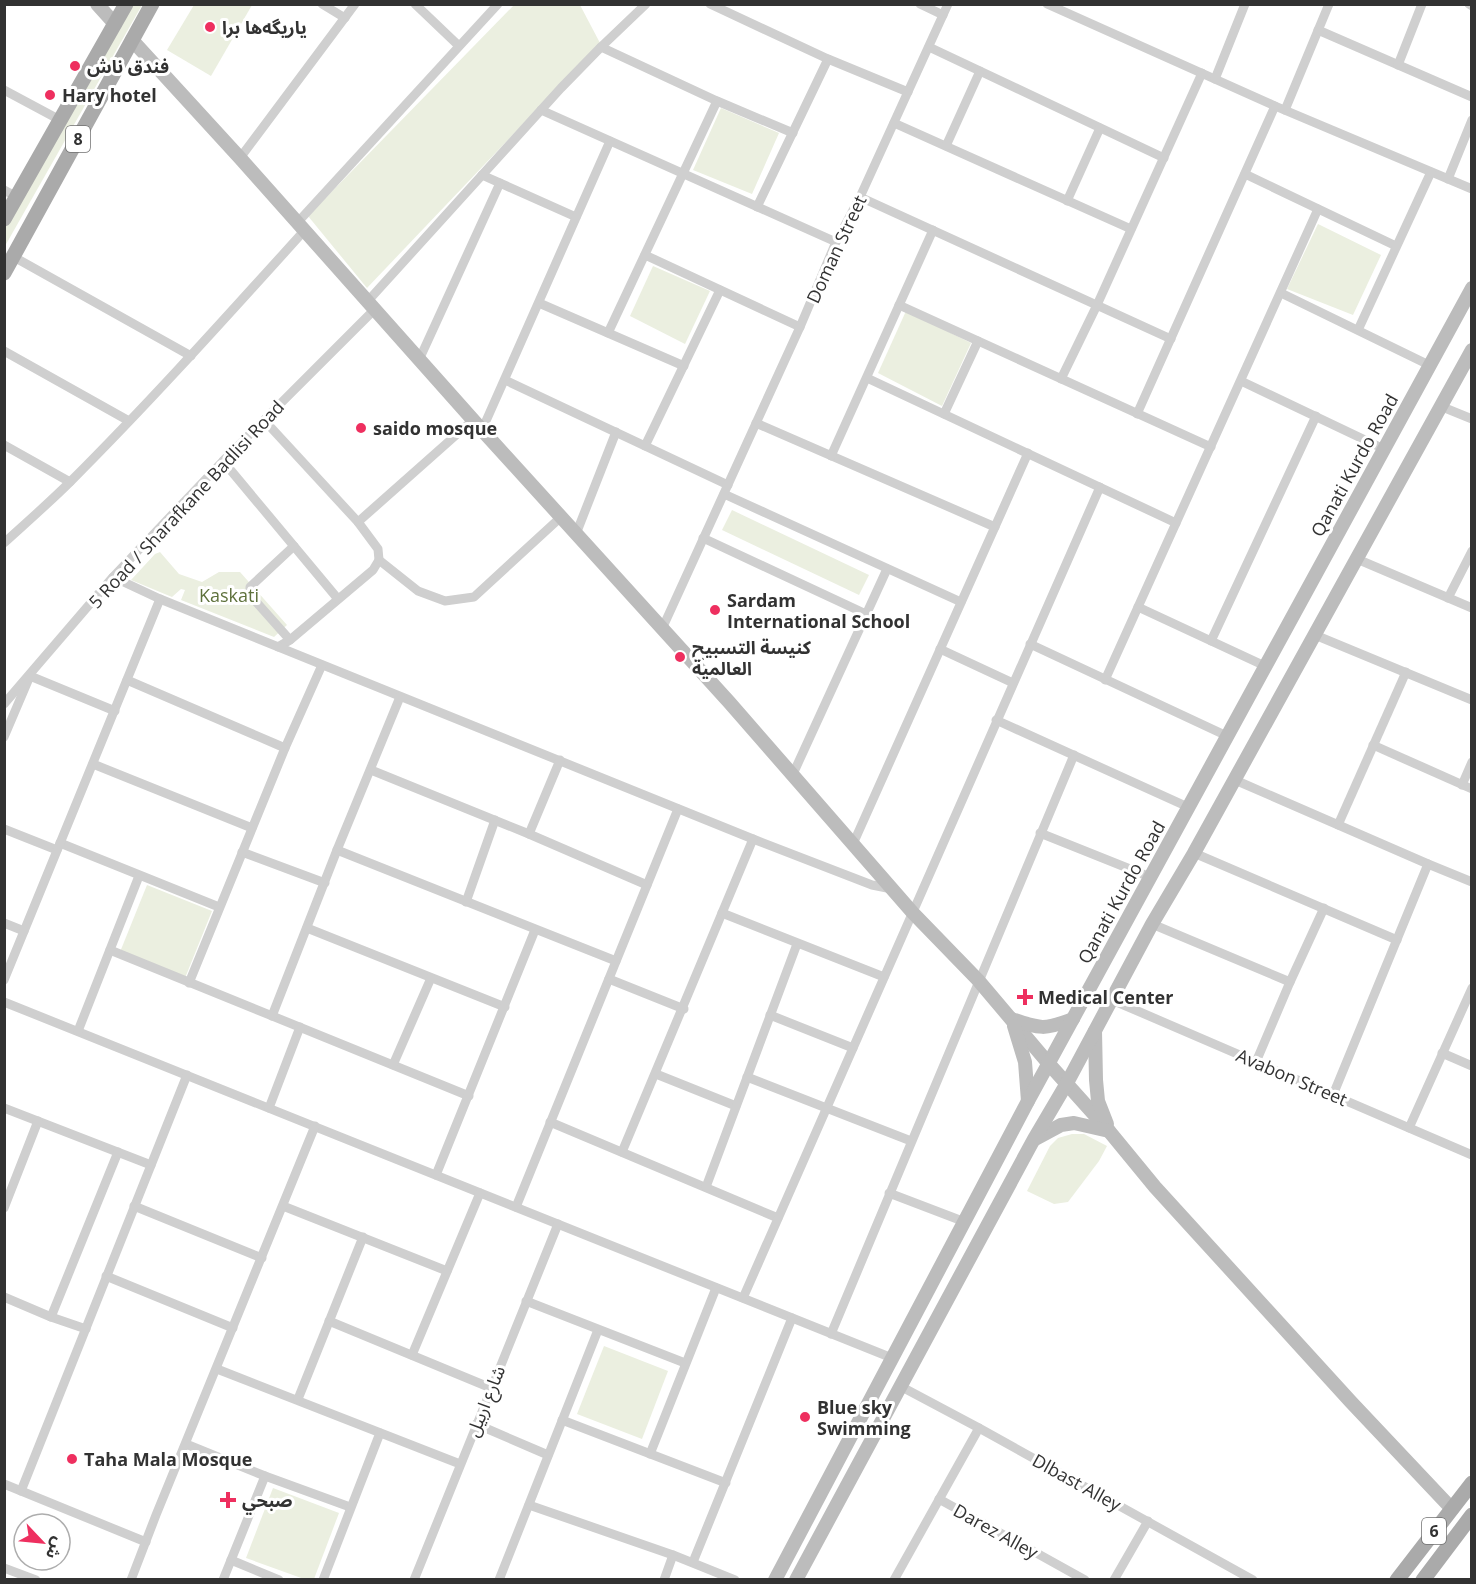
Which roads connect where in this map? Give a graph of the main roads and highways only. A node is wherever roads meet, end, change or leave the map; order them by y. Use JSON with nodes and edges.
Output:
{"nodes":[{"id":1,"x":126,"y":4,"type":"edge"},
{"id":2,"x":152,"y":4,"type":"edge"},
{"id":3,"x":11,"y":194,"type":"edge"},
{"id":4,"x":4,"y":219,"type":"edge"},
{"id":5,"x":4,"y":273,"type":"edge"},
{"id":6,"x":1472,"y":1483,"type":"edge"},
{"id":7,"x":1470,"y":1520,"type":"edge"},
{"id":8,"x":1397,"y":1580,"type":"edge"},
{"id":9,"x":1423,"y":1580,"type":"edge"}],
"edges":[{"from":1,"to":3,"type":"main road","number":"8"},
{"from":2,"to":5,"type":"main road","number":"8"},
{"from":3,"to":4,"type":"main road","number":"8"},
{"from":6,"to":8,"type":"main road","number":"6"},
{"from":7,"to":9,"type":"main road","number":"6"}]}
